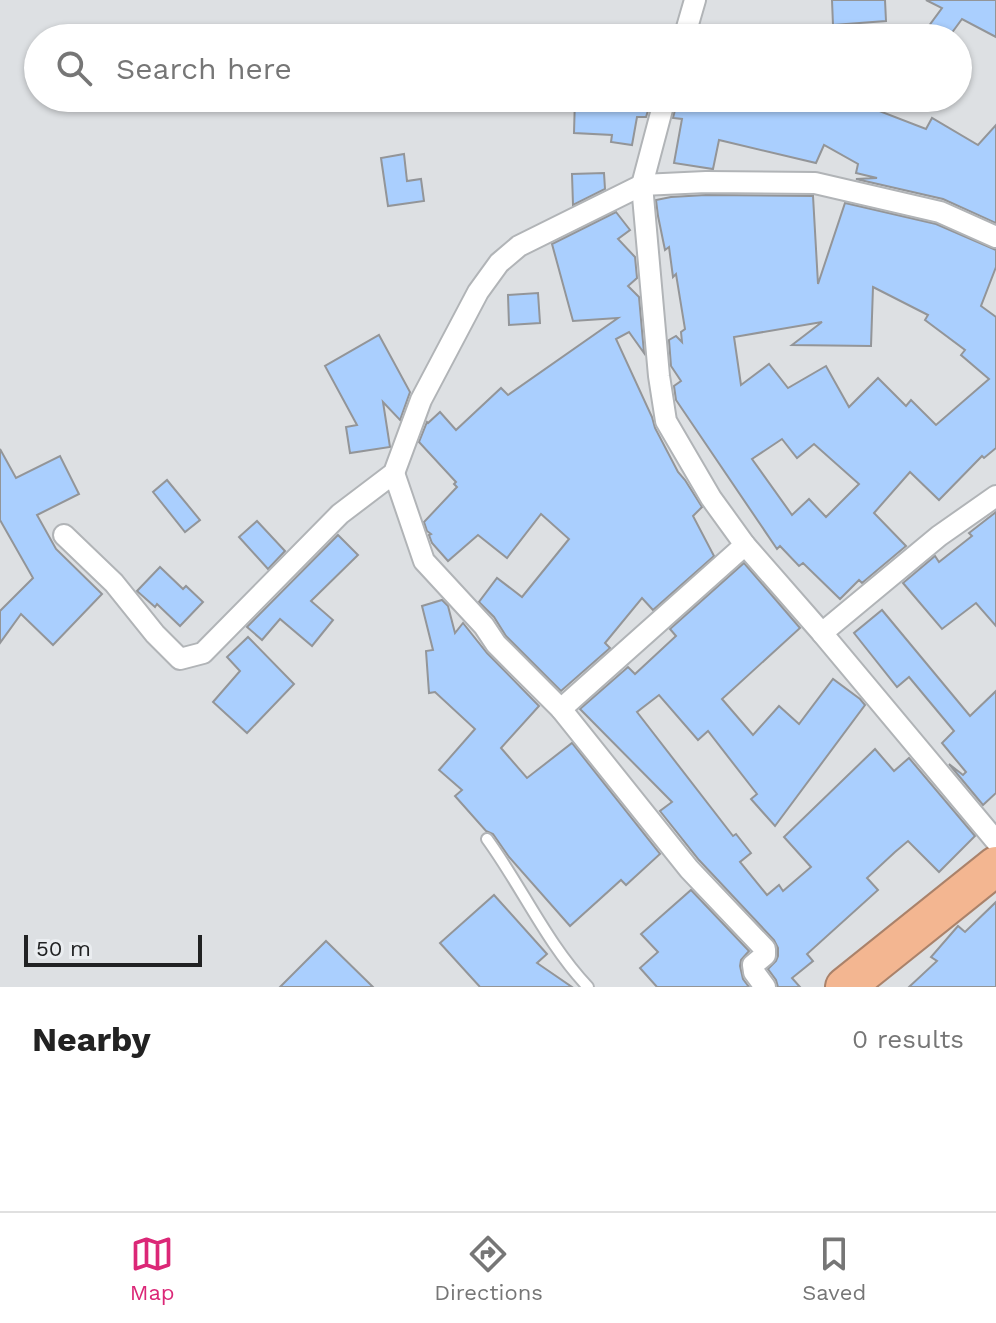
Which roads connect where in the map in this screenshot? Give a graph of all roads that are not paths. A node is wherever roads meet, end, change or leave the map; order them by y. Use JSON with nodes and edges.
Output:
{"nodes":[{"id":1,"x":695,"y":0,"type":"edge"},
{"id":2,"x":688,"y":24,"type":"edge"},
{"id":3,"x":661,"y":112,"type":"edge"},
{"id":4,"x":642,"y":185,"type":"junction"},
{"id":5,"x":996,"y":237,"type":"edge"},
{"id":6,"x":394,"y":473,"type":"junction"},
{"id":7,"x":996,"y":496,"type":"edge"},
{"id":8,"x":64,"y":535,"type":"dead end"},
{"id":9,"x":745,"y":545,"type":"junction"},
{"id":10,"x":822,"y":633,"type":"junction"},
{"id":11,"x":561,"y":709,"type":"junction"},
{"id":12,"x":487,"y":839,"type":"dead end"},
{"id":13,"x":996,"y":841,"type":"edge"},
{"id":14,"x":996,"y":866,"type":"edge"},
{"id":15,"x":588,"y":987,"type":"edge"},
{"id":16,"x":765,"y":987,"type":"edge"},
{"id":17,"x":845,"y":987,"type":"edge"}],
"edges":[{"from":1,"to":2,"type":"street"},
{"from":3,"to":4,"type":"street"},
{"from":4,"to":5,"type":"street"},
{"from":4,"to":6,"type":"street"},
{"from":4,"to":9,"type":"street"},
{"from":6,"to":8,"type":"street"},
{"from":6,"to":11,"type":"street"},
{"from":7,"to":10,"type":"street"},
{"from":9,"to":10,"type":"street"},
{"from":9,"to":11,"type":"street"},
{"from":10,"to":13,"type":"street"},
{"from":11,"to":16,"type":"street"},
{"from":12,"to":15,"type":"lane"},
{"from":14,"to":17,"type":"highway"}]}
